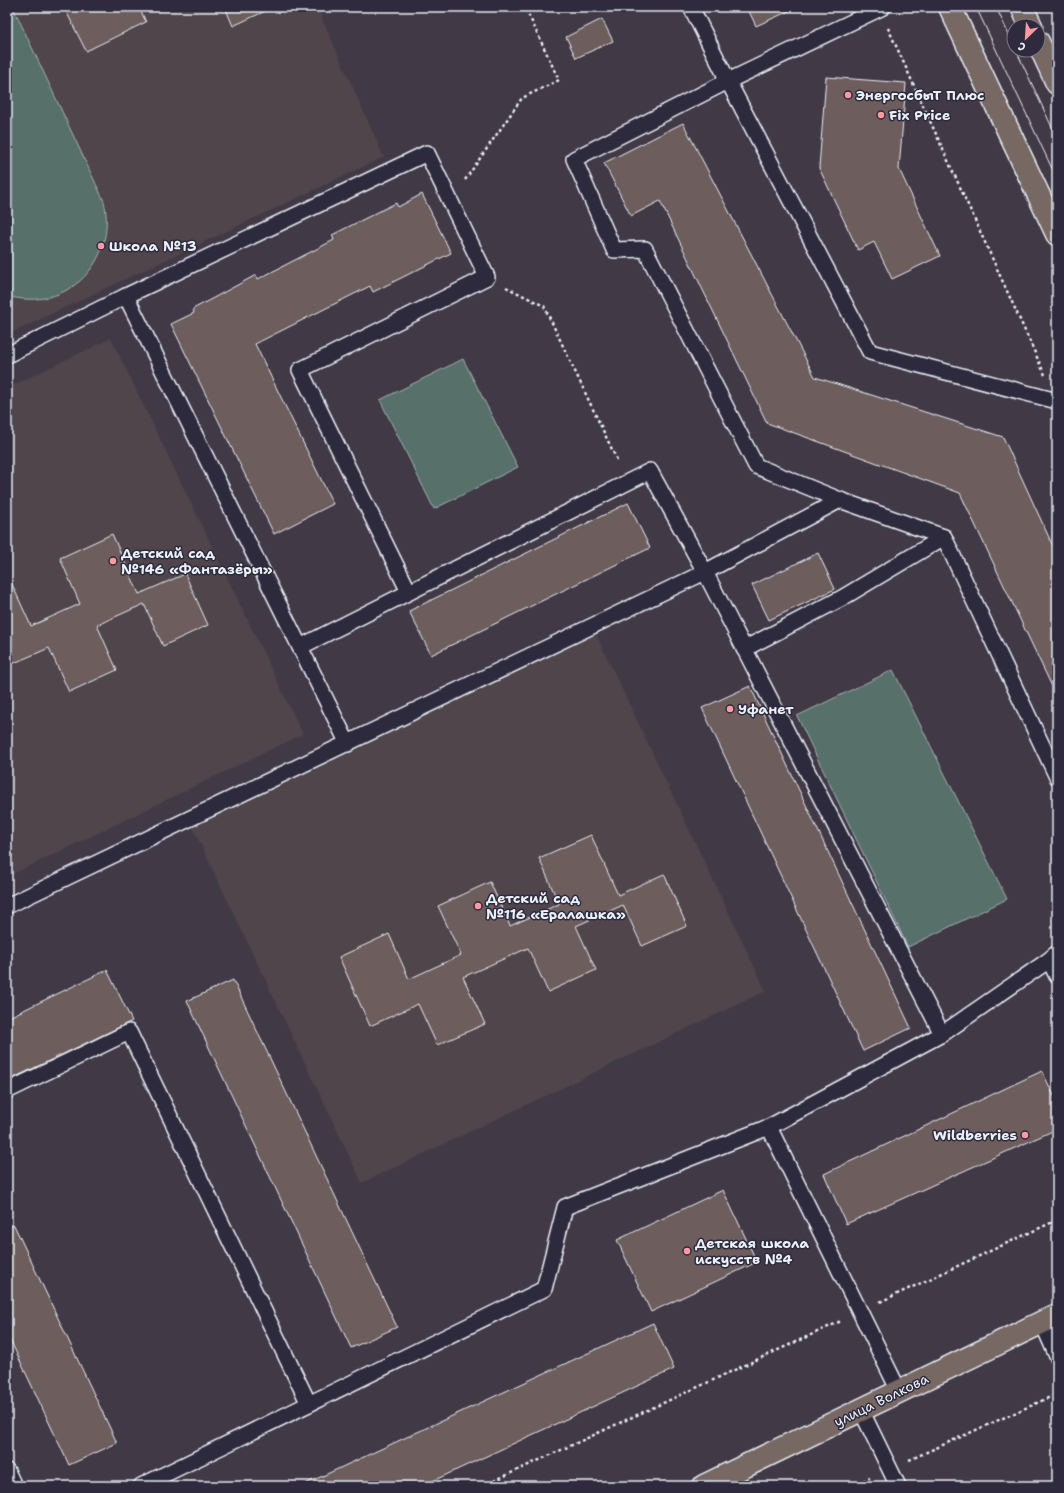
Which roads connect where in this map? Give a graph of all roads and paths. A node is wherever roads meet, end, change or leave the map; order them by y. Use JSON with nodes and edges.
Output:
{"nodes":[{"id":1,"x":525,"y":7,"type":"edge"},
{"id":2,"x":691,"y":7,"type":"edge"},
{"id":3,"x":950,"y":7,"type":"edge"},
{"id":4,"x":1022,"y":7,"type":"edge"},
{"id":5,"x":882,"y":8,"type":"edge"},
{"id":6,"x":1027,"y":18,"type":"edge"},
{"id":7,"x":1045,"y":58,"type":"edge"},
{"id":8,"x":728,"y":81,"type":"junction"},
{"id":9,"x":1057,"y":83,"type":"edge"},
{"id":10,"x":450,"y":202,"type":"junction"},
{"id":11,"x":1057,"y":234,"type":"edge"},
{"id":12,"x":487,"y":276,"type":"junction"},
{"id":13,"x":126,"y":296,"type":"junction"},
{"id":14,"x":7,"y":355,"type":"edge"},
{"id":15,"x":1047,"y":379,"type":"dead end"},
{"id":16,"x":1057,"y":402,"type":"edge"},
{"id":17,"x":628,"y":482,"type":"junction"},
{"id":18,"x":840,"y":500,"type":"junction"},
{"id":19,"x":944,"y":537,"type":"junction"},
{"id":20,"x":705,"y":572,"type":"junction"},
{"id":21,"x":409,"y":592,"type":"junction"},
{"id":22,"x":300,"y":647,"type":"junction"},
{"id":23,"x":744,"y":649,"type":"junction"},
{"id":24,"x":348,"y":744,"type":"junction"},
{"id":25,"x":1057,"y":777,"type":"edge"},
{"id":26,"x":7,"y":906,"type":"edge"},
{"id":27,"x":1053,"y":956,"type":"edge"},
{"id":28,"x":1057,"y":976,"type":"edge"},
{"id":29,"x":942,"y":1034,"type":"junction"},
{"id":30,"x":7,"y":1091,"type":"edge"},
{"id":31,"x":769,"y":1127,"type":"junction"},
{"id":32,"x":1057,"y":1220,"type":"edge"},
{"id":33,"x":860,"y":1311,"type":"junction"},
{"id":34,"x":1050,"y":1319,"type":"edge"},
{"id":35,"x":1057,"y":1356,"type":"edge"},
{"id":36,"x":899,"y":1391,"type":"junction"},
{"id":37,"x":1057,"y":1394,"type":"edge"},
{"id":38,"x":309,"y":1404,"type":"junction"},
{"id":39,"x":861,"y":1410,"type":"junction"},
{"id":40,"x":889,"y":1469,"type":"junction"},
{"id":41,"x":7,"y":1471,"type":"edge"},
{"id":42,"x":14,"y":1486,"type":"edge"},
{"id":43,"x":141,"y":1486,"type":"edge"},
{"id":44,"x":483,"y":1486,"type":"edge"},
{"id":45,"x":704,"y":1486,"type":"edge"},
{"id":46,"x":852,"y":1486,"type":"edge"},
{"id":47,"x":898,"y":1486,"type":"edge"}],
"edges":[{"from":1,"to":10,"type":"path"},
{"from":2,"to":8,"type":"lane"},
{"from":3,"to":11,"type":"main road"},
{"from":4,"to":6,"type":"main road"},
{"from":5,"to":8,"type":"lane"},
{"from":5,"to":15,"type":"path"},
{"from":7,"to":9,"type":"main road"},
{"from":8,"to":16,"type":"lane"},
{"from":8,"to":18,"type":"lane"},
{"from":10,"to":12,"type":"lane"},
{"from":10,"to":13,"type":"lane"},
{"from":12,"to":17,"type":"path"},
{"from":12,"to":21,"type":"lane"},
{"from":13,"to":14,"type":"lane"},
{"from":13,"to":22,"type":"lane"},
{"from":17,"to":20,"type":"lane"},
{"from":17,"to":21,"type":"lane"},
{"from":18,"to":19,"type":"lane"},
{"from":18,"to":20,"type":"lane"},
{"from":19,"to":23,"type":"lane"},
{"from":19,"to":25,"type":"lane"},
{"from":20,"to":23,"type":"lane"},
{"from":20,"to":24,"type":"lane"},
{"from":21,"to":22,"type":"lane"},
{"from":22,"to":24,"type":"lane"},
{"from":23,"to":29,"type":"lane"},
{"from":24,"to":26,"type":"lane"},
{"from":27,"to":28,"type":"lane"},
{"from":27,"to":29,"type":"lane"},
{"from":29,"to":31,"type":"lane"},
{"from":30,"to":38,"type":"lane"},
{"from":31,"to":33,"type":"lane"},
{"from":31,"to":38,"type":"lane"},
{"from":32,"to":33,"type":"path"},
{"from":33,"to":36,"type":"lane"},
{"from":33,"to":44,"type":"path"},
{"from":34,"to":35,"type":"lane"},
{"from":34,"to":36,"type":"main road","name":"улица Волкова"},
{"from":36,"to":39,"type":"main road","name":"улица Волкова"},
{"from":37,"to":40,"type":"path"},
{"from":38,"to":43,"type":"lane"},
{"from":39,"to":40,"type":"lane"},
{"from":39,"to":45,"type":"main road","name":"улица Волкова"},
{"from":40,"to":46,"type":"path"},
{"from":40,"to":47,"type":"lane"},
{"from":41,"to":42,"type":"lane"}]}
